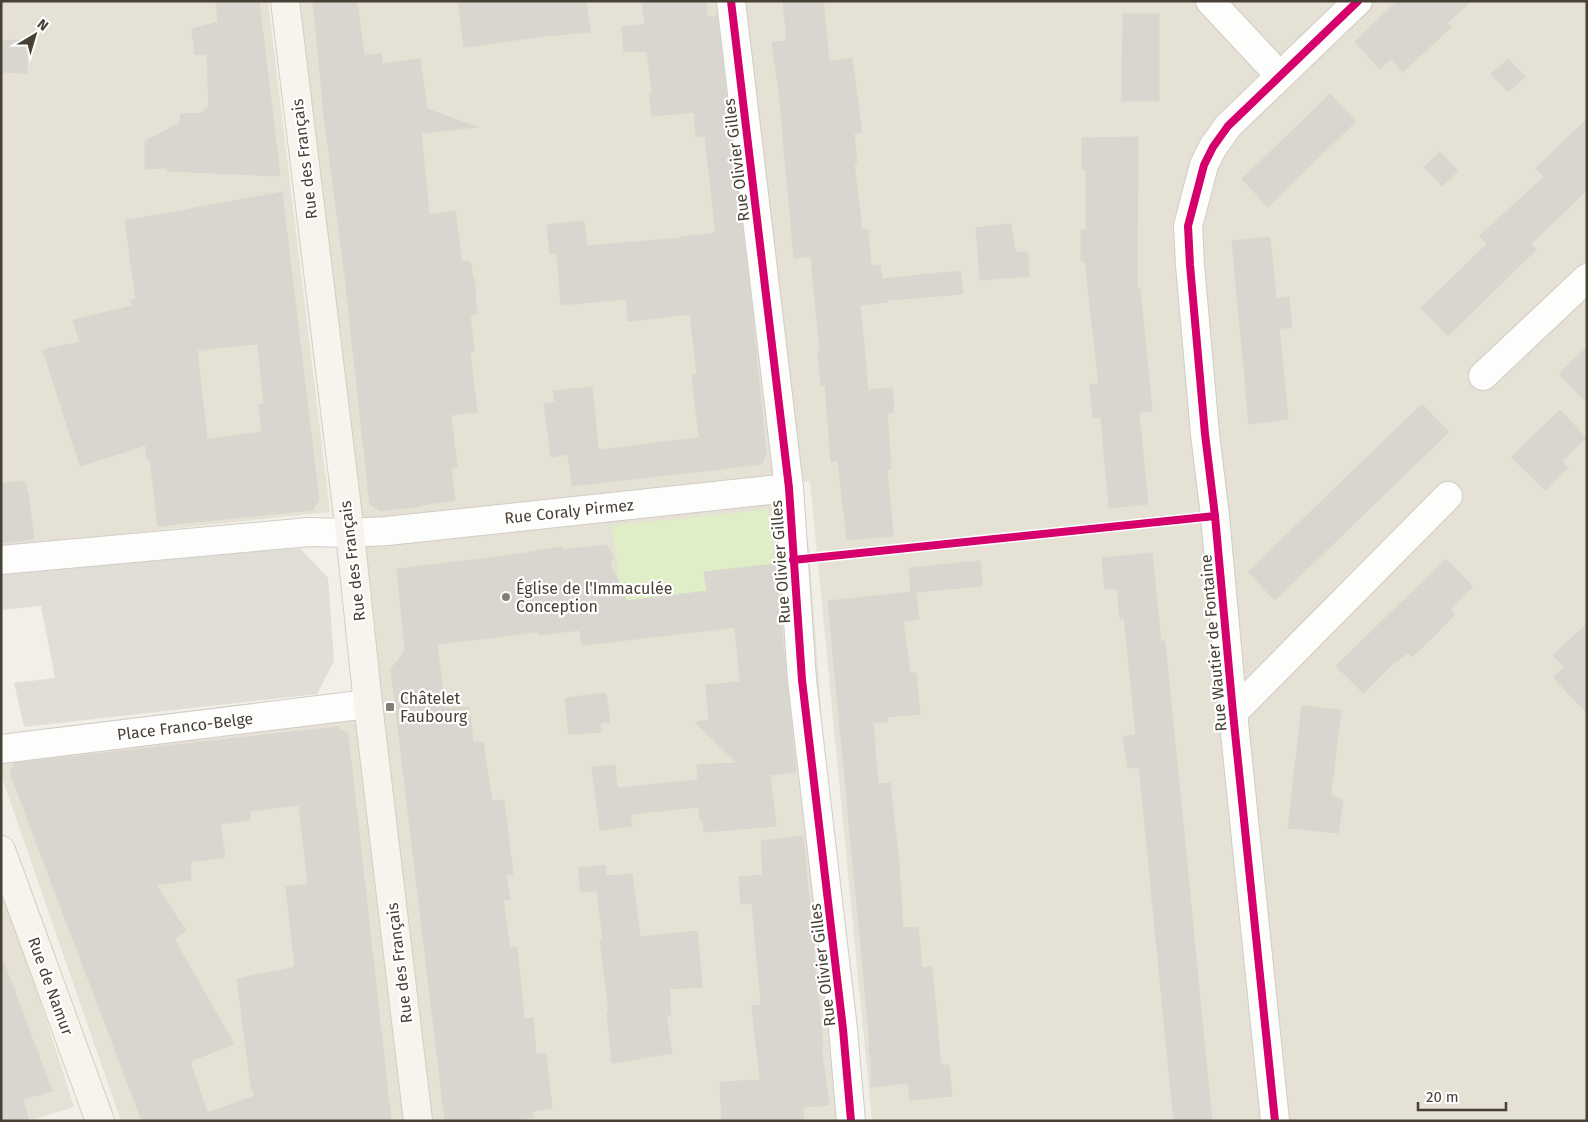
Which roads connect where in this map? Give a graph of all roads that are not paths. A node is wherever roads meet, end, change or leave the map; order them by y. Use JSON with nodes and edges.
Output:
{"nodes":[{"id":1,"x":285,"y":1,"type":"edge"},
{"id":2,"x":731,"y":1,"type":"edge"},
{"id":3,"x":1210,"y":1,"type":"edge"},
{"id":4,"x":1358,"y":1,"type":"edge"},
{"id":5,"x":1280,"y":76,"type":"junction"},
{"id":6,"x":1587,"y":278,"type":"edge"},
{"id":7,"x":1483,"y":376,"type":"dead end"},
{"id":8,"x":789,"y":488,"type":"junction"},
{"id":9,"x":1448,"y":496,"type":"dead end"},
{"id":10,"x":350,"y":533,"type":"junction"},
{"id":11,"x":1,"y":560,"type":"edge"},
{"id":12,"x":368,"y":704,"type":"junction"},
{"id":13,"x":1233,"y":713,"type":"junction"},
{"id":14,"x":1,"y":749,"type":"edge"},
{"id":15,"x":1,"y":850,"type":"edge"},
{"id":16,"x":100,"y":1121,"type":"edge"},
{"id":17,"x":418,"y":1121,"type":"edge"},
{"id":18,"x":851,"y":1121,"type":"edge"},
{"id":19,"x":1275,"y":1121,"type":"edge"}],
"edges":[{"from":1,"to":10,"type":"main road","name":"Rue des Français"},
{"from":2,"to":8,"type":"street","name":"Rue Olivier Gilles"},
{"from":3,"to":5,"type":"street"},
{"from":4,"to":5,"type":"street","name":"Rue Wautier de Fontaine"},
{"from":5,"to":13,"type":"street","name":"Rue Wautier de Fontaine"},
{"from":6,"to":7,"type":"street"},
{"from":8,"to":10,"type":"street","name":"Rue Coraly Pirmez"},
{"from":8,"to":18,"type":"street","name":"Rue Olivier Gilles"},
{"from":9,"to":13,"type":"street","name":"Rue Wautier de Fontaine"},
{"from":10,"to":11,"type":"street"},
{"from":10,"to":12,"type":"main road","name":"Rue des Français"},
{"from":12,"to":14,"type":"street","name":"Place Franco-Belge"},
{"from":12,"to":17,"type":"main road","name":"Rue des Français"},
{"from":13,"to":19,"type":"street","name":"Rue Wautier de Fontaine"},
{"from":15,"to":16,"type":"main road","name":"Rue de Namur"}]}
